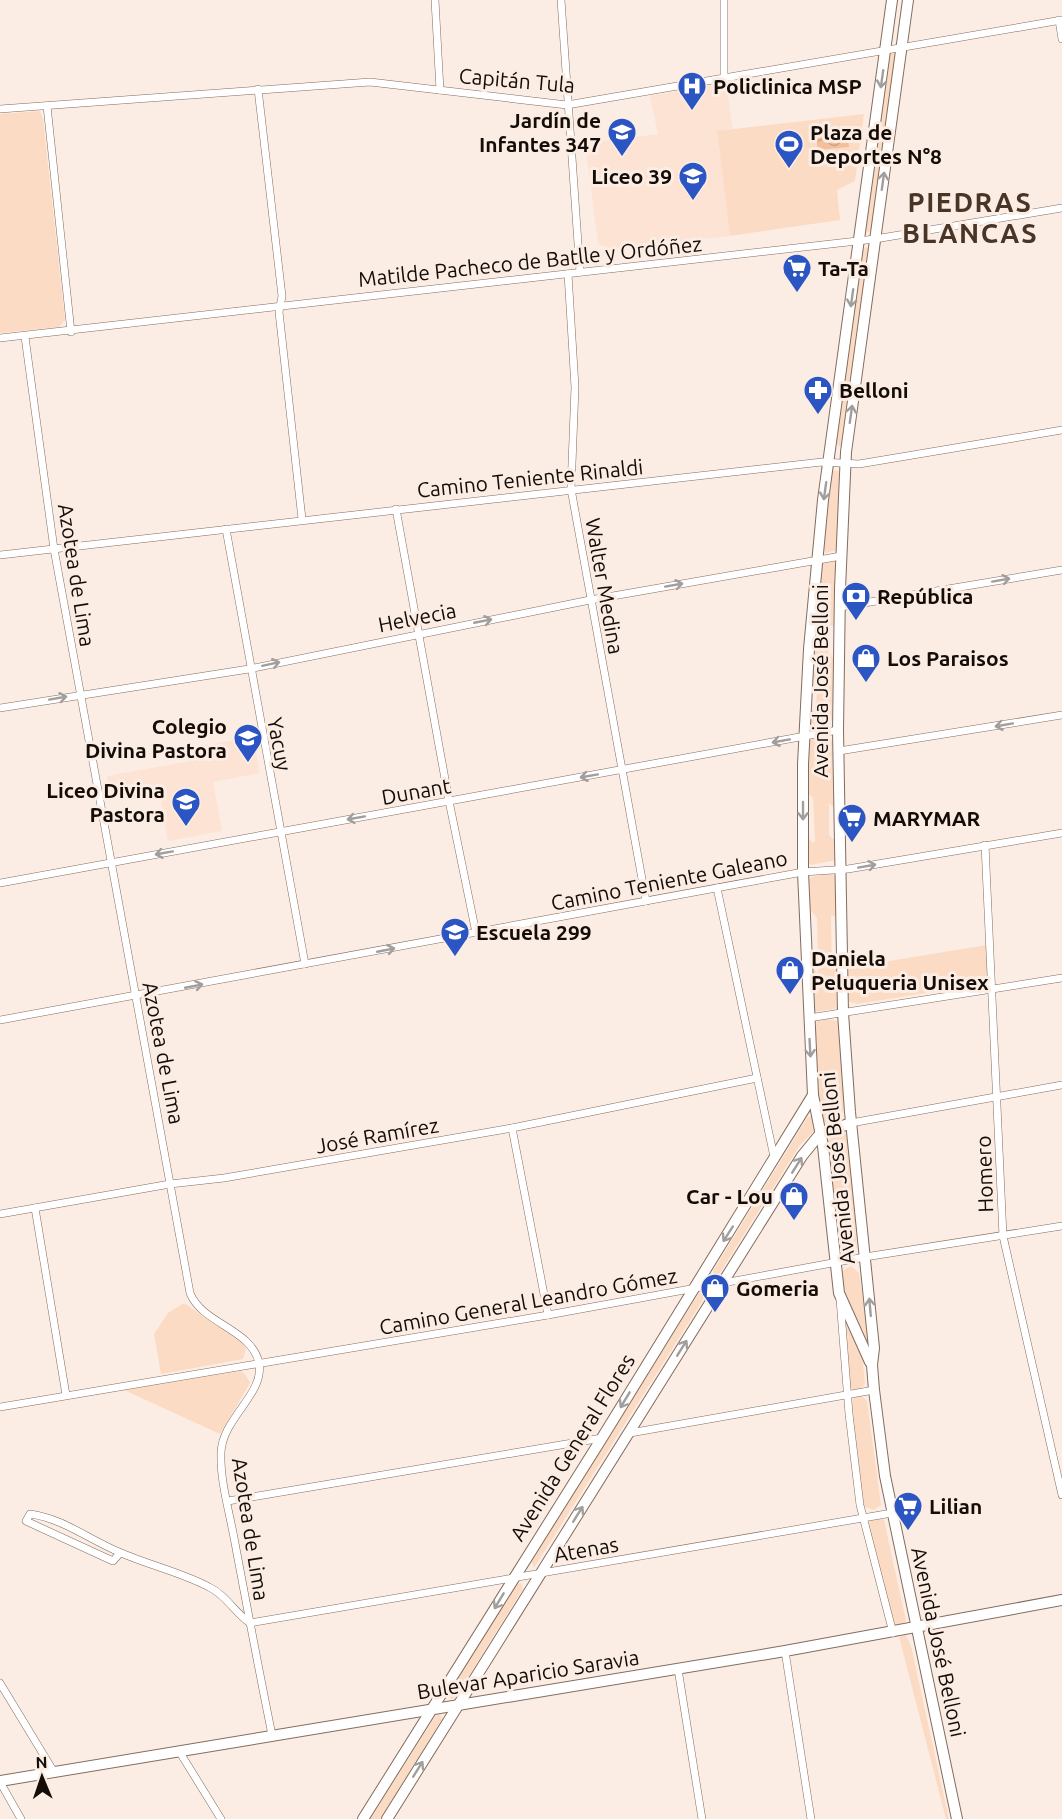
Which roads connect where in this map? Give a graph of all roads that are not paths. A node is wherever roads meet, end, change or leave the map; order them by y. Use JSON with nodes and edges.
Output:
{"nodes":[{"id":1,"x":435,"y":0,"type":"edge"},
{"id":2,"x":561,"y":0,"type":"edge"},
{"id":3,"x":724,"y":0,"type":"edge"},
{"id":4,"x":892,"y":0,"type":"edge"},
{"id":5,"x":908,"y":0,"type":"edge"},
{"id":6,"x":1060,"y":20,"type":"edge"},
{"id":7,"x":1062,"y":39,"type":"edge"},
{"id":8,"x":902,"y":47,"type":"junction"},
{"id":9,"x":886,"y":49,"type":"junction"},
{"id":10,"x":724,"y":77,"type":"junction"},
{"id":11,"x":258,"y":89,"type":"junction"},
{"id":12,"x":440,"y":90,"type":"junction"},
{"id":13,"x":567,"y":105,"type":"junction"},
{"id":14,"x":47,"y":106,"type":"junction"},
{"id":15,"x":0,"y":109,"type":"edge"},
{"id":16,"x":1062,"y":208,"type":"edge"},
{"id":17,"x":875,"y":239,"type":"junction"},
{"id":18,"x":860,"y":240,"type":"junction"},
{"id":19,"x":580,"y":272,"type":"junction"},
{"id":20,"x":568,"y":274,"type":"junction"},
{"id":21,"x":280,"y":305,"type":"junction"},
{"id":22,"x":71,"y":332,"type":"junction"},
{"id":23,"x":26,"y":337,"type":"junction"},
{"id":24,"x":0,"y":338,"type":"edge"},
{"id":25,"x":1062,"y":430,"type":"edge"},
{"id":26,"x":829,"y":462,"type":"junction"},
{"id":27,"x":846,"y":464,"type":"junction"},
{"id":28,"x":571,"y":489,"type":"junction"},
{"id":29,"x":396,"y":509,"type":"junction"},
{"id":30,"x":302,"y":519,"type":"junction"},
{"id":31,"x":226,"y":529,"type":"junction"},
{"id":32,"x":54,"y":549,"type":"junction"},
{"id":33,"x":0,"y":555,"type":"edge"},
{"id":34,"x":841,"y":556,"type":"junction"},
{"id":35,"x":817,"y":559,"type":"junction"},
{"id":36,"x":1062,"y":570,"type":"edge"},
{"id":37,"x":590,"y":600,"type":"junction"},
{"id":38,"x":840,"y":607,"type":"junction"},
{"id":39,"x":418,"y":633,"type":"junction"},
{"id":40,"x":249,"y":669,"type":"junction"},
{"id":41,"x":80,"y":694,"type":"junction"},
{"id":42,"x":0,"y":708,"type":"edge"},
{"id":43,"x":1062,"y":715,"type":"edge"},
{"id":44,"x":838,"y":730,"type":"junction"},
{"id":45,"x":803,"y":737,"type":"junction"},
{"id":46,"x":839,"y":752,"type":"junction"},
{"id":47,"x":621,"y":770,"type":"junction"},
{"id":48,"x":449,"y":801,"type":"junction"},
{"id":49,"x":280,"y":832,"type":"junction"},
{"id":50,"x":1062,"y":833,"type":"edge"},
{"id":51,"x":985,"y":845,"type":"junction"},
{"id":52,"x":111,"y":862,"type":"junction"},
{"id":53,"x":840,"y":869,"type":"junction"},
{"id":54,"x":803,"y":872,"type":"junction"},
{"id":55,"x":0,"y":883,"type":"edge"},
{"id":56,"x":717,"y":888,"type":"junction"},
{"id":57,"x":646,"y":901,"type":"junction"},
{"id":58,"x":476,"y":933,"type":"junction"},
{"id":59,"x":305,"y":964,"type":"junction"},
{"id":60,"x":1062,"y":978,"type":"edge"},
{"id":61,"x":992,"y":990,"type":"junction"},
{"id":62,"x":136,"y":996,"type":"junction"},
{"id":63,"x":843,"y":1013,"type":"junction"},
{"id":64,"x":809,"y":1017,"type":"junction"},
{"id":65,"x":0,"y":1020,"type":"edge"},
{"id":66,"x":757,"y":1078,"type":"junction"},
{"id":67,"x":1062,"y":1085,"type":"edge"},
{"id":68,"x":813,"y":1095,"type":"junction"},
{"id":69,"x":998,"y":1098,"type":"junction"},
{"id":70,"x":851,"y":1123,"type":"junction"},
{"id":71,"x":512,"y":1128,"type":"junction"},
{"id":72,"x":820,"y":1134,"type":"junction"},
{"id":73,"x":774,"y":1160,"type":"junction"},
{"id":74,"x":171,"y":1184,"type":"junction"},
{"id":75,"x":35,"y":1208,"type":"junction"},
{"id":76,"x":0,"y":1214,"type":"edge"},
{"id":77,"x":1062,"y":1226,"type":"edge"},
{"id":78,"x":1003,"y":1236,"type":"junction"},
{"id":79,"x":865,"y":1257,"type":"junction"},
{"id":80,"x":837,"y":1262,"type":"junction"},
{"id":81,"x":722,"y":1283,"type":"junction"},
{"id":82,"x":693,"y":1289,"type":"junction"},
{"id":83,"x":840,"y":1296,"type":"junction"},
{"id":84,"x":548,"y":1315,"type":"junction"},
{"id":85,"x":259,"y":1363,"type":"junction"},
{"id":86,"x":872,"y":1365,"type":"junction"},
{"id":87,"x":874,"y":1390,"type":"junction"},
{"id":88,"x":847,"y":1394,"type":"junction"},
{"id":89,"x":66,"y":1395,"type":"junction"},
{"id":90,"x":0,"y":1407,"type":"edge"},
{"id":91,"x":630,"y":1433,"type":"junction"},
{"id":92,"x":602,"y":1438,"type":"junction"},
{"id":93,"x":1062,"y":1495,"type":"edge"},
{"id":94,"x":228,"y":1501,"type":"junction"},
{"id":95,"x":892,"y":1513,"type":"junction"},
{"id":96,"x":862,"y":1519,"type":"junction"},
{"id":97,"x":120,"y":1553,"type":"junction"},
{"id":98,"x":540,"y":1574,"type":"junction"},
{"id":99,"x":513,"y":1579,"type":"junction"},
{"id":100,"x":1062,"y":1600,"type":"edge"},
{"id":101,"x":250,"y":1623,"type":"junction"},
{"id":102,"x":916,"y":1628,"type":"junction"},
{"id":103,"x":893,"y":1633,"type":"junction"},
{"id":104,"x":785,"y":1651,"type":"junction"},
{"id":105,"x":678,"y":1670,"type":"junction"},
{"id":106,"x":0,"y":1683,"type":"edge"},
{"id":107,"x":458,"y":1705,"type":"junction"},
{"id":108,"x":434,"y":1708,"type":"junction"},
{"id":109,"x":272,"y":1735,"type":"junction"},
{"id":110,"x":179,"y":1751,"type":"junction"},
{"id":111,"x":54,"y":1772,"type":"junction"},
{"id":112,"x":0,"y":1781,"type":"edge"},
{"id":113,"x":21,"y":1819,"type":"edge"},
{"id":114,"x":221,"y":1819,"type":"edge"},
{"id":115,"x":363,"y":1819,"type":"edge"},
{"id":116,"x":387,"y":1819,"type":"edge"},
{"id":117,"x":702,"y":1819,"type":"edge"},
{"id":118,"x":811,"y":1819,"type":"edge"},
{"id":119,"x":957,"y":1819,"type":"edge"}],
"edges":[{"from":1,"to":12,"type":"street"},
{"from":2,"to":13,"type":"street"},
{"from":3,"to":10,"type":"street"},
{"from":4,"to":9,"type":"main road","name":"Avenida José Belloni"},
{"from":5,"to":8,"type":"main road","name":"Avenida José Belloni"},
{"from":6,"to":7,"type":"street"},
{"from":6,"to":8,"type":"street","name":"Capitán Tula"},
{"from":8,"to":9,"type":"street","name":"Capitán Tula"},
{"from":17,"to":8,"type":"main road","name":"Avenida José Belloni","one_way":true},
{"from":9,"to":10,"type":"street","name":"Capitán Tula"},
{"from":9,"to":18,"type":"main road","name":"Avenida José Belloni","one_way":true},
{"from":10,"to":13,"type":"street","name":"Capitán Tula"},
{"from":11,"to":12,"type":"street","name":"Capitán Tula"},
{"from":11,"to":14,"type":"street","name":"Capitán Tula"},
{"from":11,"to":21,"type":"street"},
{"from":12,"to":13,"type":"street","name":"Capitán Tula"},
{"from":13,"to":19,"type":"street"},
{"from":14,"to":15,"type":"street","name":"Capitán Tula"},
{"from":14,"to":22,"type":"street"},
{"from":16,"to":17,"type":"street","name":"Matilde Pacheco de Batlle y Ordóñez"},
{"from":17,"to":18,"type":"street","name":"Matilde Pacheco de Batlle y Ordóñez"},
{"from":27,"to":17,"type":"main road","name":"Avenida José Belloni","one_way":true},
{"from":18,"to":19,"type":"street","name":"Matilde Pacheco de Batlle y Ordóñez"},
{"from":18,"to":26,"type":"main road","name":"Avenida José Belloni","one_way":true},
{"from":19,"to":20,"type":"street","name":"Matilde Pacheco de Batlle y Ordóñez"},
{"from":20,"to":21,"type":"street","name":"Matilde Pacheco de Batlle y Ordóñez"},
{"from":20,"to":28,"type":"street","name":"Walter Medina"},
{"from":21,"to":22,"type":"street","name":"Matilde Pacheco de Batlle y Ordóñez"},
{"from":21,"to":30,"type":"street"},
{"from":22,"to":23,"type":"street","name":"Matilde Pacheco de Batlle y Ordóñez"},
{"from":23,"to":24,"type":"street","name":"Matilde Pacheco de Batlle y Ordóñez"},
{"from":23,"to":32,"type":"street","name":"Azotea de Lima"},
{"from":25,"to":27,"type":"street","name":"Camino Teniente Rinaldi"},
{"from":26,"to":27,"type":"street","name":"Camino Teniente Rinaldi"},
{"from":26,"to":28,"type":"street","name":"Camino Teniente Rinaldi"},
{"from":26,"to":35,"type":"main road","name":"Avenida José Belloni","one_way":true},
{"from":27,"to":34,"type":"main road","name":"Avenida José Belloni"},
{"from":28,"to":29,"type":"street","name":"Camino Teniente Rinaldi"},
{"from":28,"to":37,"type":"street","name":"Walter Medina"},
{"from":29,"to":30,"type":"street","name":"Camino Teniente Rinaldi"},
{"from":29,"to":39,"type":"street"},
{"from":30,"to":31,"type":"street","name":"Camino Teniente Rinaldi"},
{"from":31,"to":32,"type":"street","name":"Camino Teniente Rinaldi"},
{"from":31,"to":40,"type":"street","name":"Yacuy"},
{"from":32,"to":33,"type":"street","name":"Camino Teniente Rinaldi"},
{"from":32,"to":41,"type":"street","name":"Azotea de Lima"},
{"from":34,"to":35,"type":"street","name":"Helvecia"},
{"from":34,"to":38,"type":"main road","name":"Avenida José Belloni"},
{"from":37,"to":35,"type":"street","name":"Helvecia","one_way":true},
{"from":35,"to":45,"type":"main road","name":"Avenida José Belloni"},
{"from":38,"to":36,"type":"street","one_way":true},
{"from":39,"to":37,"type":"street","name":"Helvecia","one_way":true},
{"from":37,"to":47,"type":"street","name":"Walter Medina"},
{"from":38,"to":44,"type":"main road","name":"Avenida José Belloni"},
{"from":40,"to":39,"type":"street","name":"Helvecia","one_way":true},
{"from":39,"to":48,"type":"street"},
{"from":40,"to":41,"type":"street","name":"Helvecia"},
{"from":40,"to":49,"type":"street","name":"Yacuy"},
{"from":42,"to":41,"type":"street","name":"Helvecia","one_way":true},
{"from":41,"to":52,"type":"street","name":"Azotea de Lima"},
{"from":43,"to":46,"type":"street","one_way":true},
{"from":44,"to":45,"type":"street","name":"Dunant"},
{"from":44,"to":46,"type":"main road","name":"Avenida José Belloni"},
{"from":45,"to":47,"type":"street","name":"Dunant","one_way":true},
{"from":45,"to":54,"type":"main road","name":"Avenida José Belloni","one_way":true},
{"from":46,"to":53,"type":"main road","name":"Avenida José Belloni"},
{"from":47,"to":48,"type":"street","name":"Dunant","one_way":true},
{"from":47,"to":57,"type":"street","name":"Walter Medina"},
{"from":48,"to":49,"type":"street","name":"Dunant","one_way":true},
{"from":48,"to":58,"type":"street"},
{"from":49,"to":52,"type":"street","name":"Dunant","one_way":true},
{"from":49,"to":59,"type":"street","name":"Yacuy"},
{"from":50,"to":51,"type":"street","name":"Camino Teniente Galeano"},
{"from":53,"to":51,"type":"street","name":"Camino Teniente Galeano","one_way":true},
{"from":51,"to":61,"type":"street","name":"Homero"},
{"from":52,"to":55,"type":"street","name":"Dunant"},
{"from":52,"to":62,"type":"street","name":"Azotea de Lima"},
{"from":53,"to":54,"type":"street","name":"Camino Teniente Galeano"},
{"from":53,"to":63,"type":"main road","name":"Avenida José Belloni"},
{"from":54,"to":56,"type":"street","name":"Camino Teniente Galeano"},
{"from":54,"to":64,"type":"main road","name":"Avenida José Belloni"},
{"from":56,"to":57,"type":"street","name":"Camino Teniente Galeano"},
{"from":56,"to":66,"type":"street"},
{"from":57,"to":58,"type":"street","name":"Camino Teniente Galeano"},
{"from":59,"to":58,"type":"street","name":"Camino Teniente Galeano","one_way":true},
{"from":62,"to":59,"type":"street","name":"Camino Teniente Galeano","one_way":true},
{"from":60,"to":61,"type":"street"},
{"from":61,"to":63,"type":"street"},
{"from":61,"to":69,"type":"street","name":"Homero"},
{"from":62,"to":65,"type":"street","name":"Camino Teniente Galeano"},
{"from":62,"to":74,"type":"street","name":"Azotea de Lima"},
{"from":63,"to":64,"type":"street"},
{"from":63,"to":70,"type":"main road","name":"Avenida José Belloni"},
{"from":64,"to":68,"type":"main road","name":"Avenida José Belloni","one_way":true},
{"from":66,"to":71,"type":"street","name":"José Ramírez"},
{"from":66,"to":73,"type":"street"},
{"from":67,"to":69,"type":"street"},
{"from":68,"to":72,"type":"main road","name":"Avenida José Belloni"},
{"from":68,"to":73,"type":"main road","name":"Avenida General Flores"},
{"from":69,"to":70,"type":"street"},
{"from":69,"to":78,"type":"street","name":"Homero"},
{"from":70,"to":72,"type":"main road"},
{"from":70,"to":79,"type":"main road","name":"Avenida José Belloni"},
{"from":71,"to":74,"type":"street","name":"José Ramírez"},
{"from":71,"to":84,"type":"street"},
{"from":72,"to":80,"type":"main road","name":"Avenida José Belloni"},
{"from":81,"to":72,"type":"main road","name":"Avenida General Flores","one_way":true},
{"from":73,"to":82,"type":"main road","name":"Avenida General Flores","one_way":true},
{"from":74,"to":75,"type":"street","name":"José Ramírez"},
{"from":74,"to":85,"type":"street","name":"Azotea de Lima"},
{"from":75,"to":76,"type":"street","name":"José Ramírez"},
{"from":75,"to":89,"type":"street"},
{"from":77,"to":78,"type":"street","name":"Camino General Leandro Gómez"},
{"from":78,"to":79,"type":"street","name":"Camino General Leandro Gómez"},
{"from":78,"to":93,"type":"street","name":"Homero"},
{"from":79,"to":80,"type":"street","name":"Camino General Leandro Gómez"},
{"from":86,"to":79,"type":"main road","name":"Avenida José Belloni","one_way":true},
{"from":80,"to":81,"type":"street","name":"Camino General Leandro Gómez"},
{"from":80,"to":83,"type":"main road","name":"Avenida José Belloni"},
{"from":81,"to":82,"type":"street","name":"Camino General Leandro Gómez"},
{"from":91,"to":81,"type":"main road","name":"Avenida General Flores","one_way":true},
{"from":82,"to":84,"type":"street","name":"Camino General Leandro Gómez"},
{"from":82,"to":92,"type":"main road","name":"Avenida General Flores","one_way":true},
{"from":83,"to":86,"type":"main road","name":"Avenida José Belloni"},
{"from":83,"to":88,"type":"street","name":"Avenida José Belloni"},
{"from":84,"to":85,"type":"street","name":"Camino General Leandro Gómez"},
{"from":85,"to":89,"type":"street","name":"Camino General Leandro Gómez"},
{"from":85,"to":94,"type":"street","name":"Azotea de Lima"},
{"from":86,"to":87,"type":"main road","name":"Avenida José Belloni"},
{"from":87,"to":88,"type":"street"},
{"from":87,"to":95,"type":"main road","name":"Avenida José Belloni"},
{"from":88,"to":91,"type":"street"},
{"from":88,"to":96,"type":"street","name":"Avenida José Belloni"},
{"from":89,"to":90,"type":"street","name":"Camino General Leandro Gómez"},
{"from":98,"to":91,"type":"main road","name":"Avenida General Flores","one_way":true},
{"from":92,"to":94,"type":"street"},
{"from":92,"to":99,"type":"main road","name":"Avenida General Flores"},
{"from":94,"to":101,"type":"street","name":"Azotea de Lima"},
{"from":95,"to":96,"type":"street","name":"Atenas"},
{"from":95,"to":102,"type":"main road","name":"Avenida José Belloni"},
{"from":96,"to":98,"type":"street","name":"Atenas"},
{"from":96,"to":103,"type":"street","name":"Avenida José Belloni"},
{"from":97,"to":97,"type":"street"},
{"from":97,"to":101,"type":"street"},
{"from":98,"to":99,"type":"street","name":"Atenas"},
{"from":98,"to":107,"type":"main road","name":"Avenida General Flores"},
{"from":99,"to":101,"type":"street","name":"Atenas"},
{"from":99,"to":108,"type":"main road","name":"Avenida General Flores","one_way":true},
{"from":100,"to":102,"type":"main road","name":"Bulevar Aparicio Saravia"},
{"from":101,"to":109,"type":"street","name":"Azotea de Lima"},
{"from":102,"to":103,"type":"main road","name":"Bulevar Aparicio Saravia"},
{"from":102,"to":119,"type":"main road","name":"Avenida José Belloni"},
{"from":103,"to":104,"type":"main road","name":"Bulevar Aparicio Saravia"},
{"from":104,"to":105,"type":"main road","name":"Bulevar Aparicio Saravia"},
{"from":104,"to":118,"type":"street"},
{"from":105,"to":107,"type":"main road","name":"Bulevar Aparicio Saravia"},
{"from":105,"to":117,"type":"street"},
{"from":106,"to":111,"type":"street"},
{"from":107,"to":108,"type":"main road","name":"Bulevar Aparicio Saravia"},
{"from":116,"to":107,"type":"main road","name":"Avenida General Flores","one_way":true},
{"from":108,"to":109,"type":"main road","name":"Bulevar Aparicio Saravia"},
{"from":108,"to":115,"type":"main road","name":"Avenida General Flores"},
{"from":109,"to":110,"type":"main road","name":"Bulevar Aparicio Saravia"},
{"from":110,"to":111,"type":"main road","name":"Bulevar Aparicio Saravia"},
{"from":110,"to":114,"type":"street"},
{"from":111,"to":112,"type":"main road","name":"Bulevar Aparicio Saravia"},
{"from":112,"to":113,"type":"street"}]}
